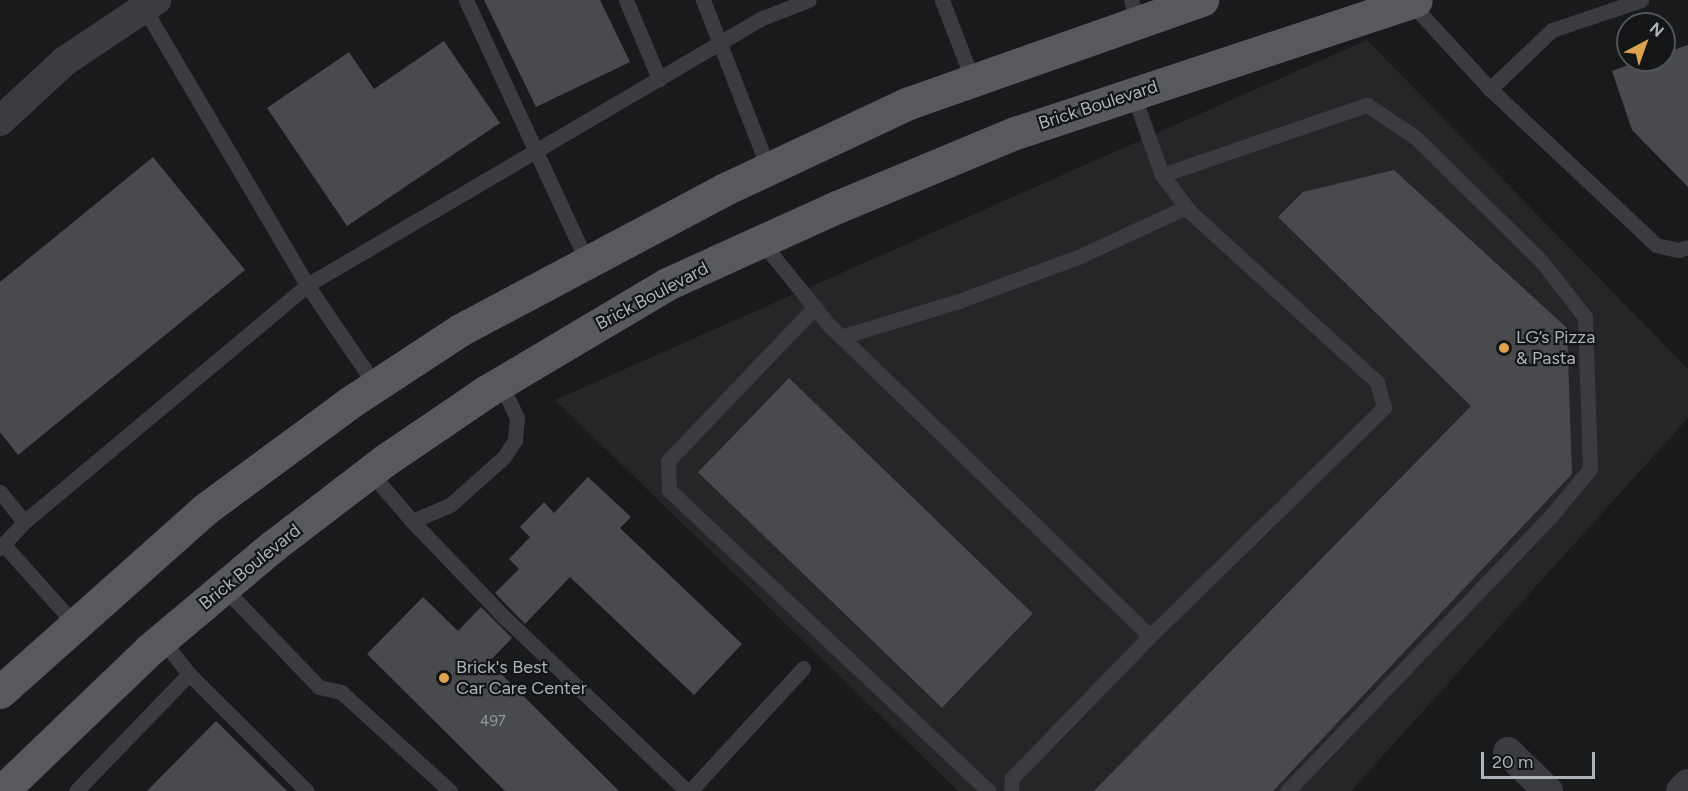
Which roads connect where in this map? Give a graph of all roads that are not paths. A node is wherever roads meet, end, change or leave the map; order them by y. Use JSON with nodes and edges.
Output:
{"nodes":[{"id":1,"x":466,"y":0,"type":"edge"},
{"id":2,"x":626,"y":0,"type":"edge"},
{"id":3,"x":703,"y":0,"type":"edge"},
{"id":4,"x":809,"y":0,"type":"edge"},
{"id":5,"x":942,"y":0,"type":"edge"},
{"id":6,"x":1641,"y":0,"type":"edge"},
{"id":7,"x":1196,"y":1,"type":"edge"},
{"id":8,"x":1413,"y":1,"type":"edge"},
{"id":9,"x":150,"y":4,"type":"edge"},
{"id":10,"x":1134,"y":11,"type":"edge"},
{"id":11,"x":721,"y":42,"type":"junction"},
{"id":12,"x":659,"y":79,"type":"junction"},
{"id":13,"x":973,"y":81,"type":"junction"},
{"id":14,"x":1490,"y":89,"type":"junction"},
{"id":15,"x":1133,"y":94,"type":"junction"},
{"id":16,"x":0,"y":122,"type":"edge"},
{"id":17,"x":536,"y":150,"type":"junction"},
{"id":18,"x":768,"y":168,"type":"junction"},
{"id":19,"x":1162,"y":175,"type":"junction"},
{"id":20,"x":1186,"y":207,"type":"junction"},
{"id":21,"x":760,"y":242,"type":"junction"},
{"id":22,"x":1688,"y":247,"type":"edge"},
{"id":23,"x":587,"y":262,"type":"junction"},
{"id":24,"x":307,"y":285,"type":"junction"},
{"id":25,"x":815,"y":307,"type":"junction"},
{"id":26,"x":841,"y":337,"type":"junction"},
{"id":27,"x":501,"y":383,"type":"junction"},
{"id":28,"x":376,"y":386,"type":"junction"},
{"id":29,"x":370,"y":472,"type":"junction"},
{"id":30,"x":0,"y":492,"type":"edge"},
{"id":31,"x":412,"y":521,"type":"junction"},
{"id":32,"x":24,"y":522,"type":"junction"},
{"id":33,"x":2,"y":546,"type":"edge"},
{"id":34,"x":224,"y":588,"type":"junction"},
{"id":35,"x":74,"y":623,"type":"junction"},
{"id":36,"x":1150,"y":636,"type":"junction"},
{"id":37,"x":162,"y":639,"type":"junction"},
{"id":38,"x":803,"y":668,"type":"dead end"},
{"id":39,"x":189,"y":674,"type":"junction"},
{"id":40,"x":0,"y":692,"type":"edge"},
{"id":41,"x":1508,"y":752,"type":"dead end"},
{"id":42,"x":1688,"y":784,"type":"edge"},
{"id":43,"x":2,"y":791,"type":"edge"},
{"id":44,"x":76,"y":791,"type":"edge"},
{"id":45,"x":307,"y":791,"type":"edge"},
{"id":46,"x":450,"y":791,"type":"edge"},
{"id":47,"x":689,"y":791,"type":"edge"},
{"id":48,"x":988,"y":791,"type":"edge"},
{"id":49,"x":1011,"y":791,"type":"edge"},
{"id":50,"x":1287,"y":791,"type":"edge"},
{"id":51,"x":1548,"y":791,"type":"edge"},
{"id":52,"x":1681,"y":791,"type":"edge"}],
"edges":[{"from":1,"to":17,"type":"lane"},
{"from":2,"to":12,"type":"lane"},
{"from":3,"to":11,"type":"lane"},
{"from":4,"to":11,"type":"lane"},
{"from":5,"to":13,"type":"lane"},
{"from":6,"to":14,"type":"lane"},
{"from":7,"to":10,"type":"main road"},
{"from":8,"to":14,"type":"lane"},
{"from":8,"to":15,"type":"main road","name":"Brick Boulevard"},
{"from":9,"to":16,"type":"street"},
{"from":9,"to":24,"type":"lane"},
{"from":10,"to":13,"type":"main road"},
{"from":11,"to":12,"type":"lane"},
{"from":11,"to":18,"type":"lane"},
{"from":12,"to":17,"type":"lane"},
{"from":13,"to":18,"type":"main road"},
{"from":14,"to":22,"type":"lane"},
{"from":15,"to":19,"type":"lane"},
{"from":15,"to":21,"type":"main road","name":"Brick Boulevard"},
{"from":17,"to":23,"type":"lane"},
{"from":17,"to":24,"type":"lane"},
{"from":18,"to":23,"type":"main road"},
{"from":19,"to":20,"type":"lane"},
{"from":19,"to":50,"type":"lane"},
{"from":20,"to":26,"type":"lane"},
{"from":20,"to":36,"type":"lane"},
{"from":21,"to":25,"type":"lane"},
{"from":21,"to":27,"type":"main road","name":"Brick Boulevard"},
{"from":23,"to":28,"type":"main road"},
{"from":24,"to":28,"type":"lane"},
{"from":24,"to":32,"type":"lane"},
{"from":25,"to":26,"type":"lane"},
{"from":25,"to":48,"type":"lane"},
{"from":26,"to":36,"type":"lane"},
{"from":27,"to":29,"type":"main road","name":"Brick Boulevard"},
{"from":27,"to":31,"type":"lane"},
{"from":28,"to":35,"type":"main road"},
{"from":29,"to":31,"type":"lane"},
{"from":29,"to":34,"type":"main road","name":"Brick Boulevard"},
{"from":30,"to":32,"type":"lane"},
{"from":31,"to":47,"type":"lane"},
{"from":32,"to":33,"type":"lane"},
{"from":33,"to":35,"type":"lane"},
{"from":34,"to":37,"type":"main road","name":"Brick Boulevard"},
{"from":34,"to":46,"type":"lane"},
{"from":35,"to":40,"type":"main road"},
{"from":36,"to":49,"type":"lane"},
{"from":37,"to":39,"type":"lane"},
{"from":37,"to":43,"type":"main road","name":"Brick Boulevard"},
{"from":38,"to":47,"type":"lane"},
{"from":39,"to":44,"type":"lane"},
{"from":39,"to":45,"type":"lane"},
{"from":41,"to":51,"type":"street"},
{"from":42,"to":52,"type":"street"}]}
